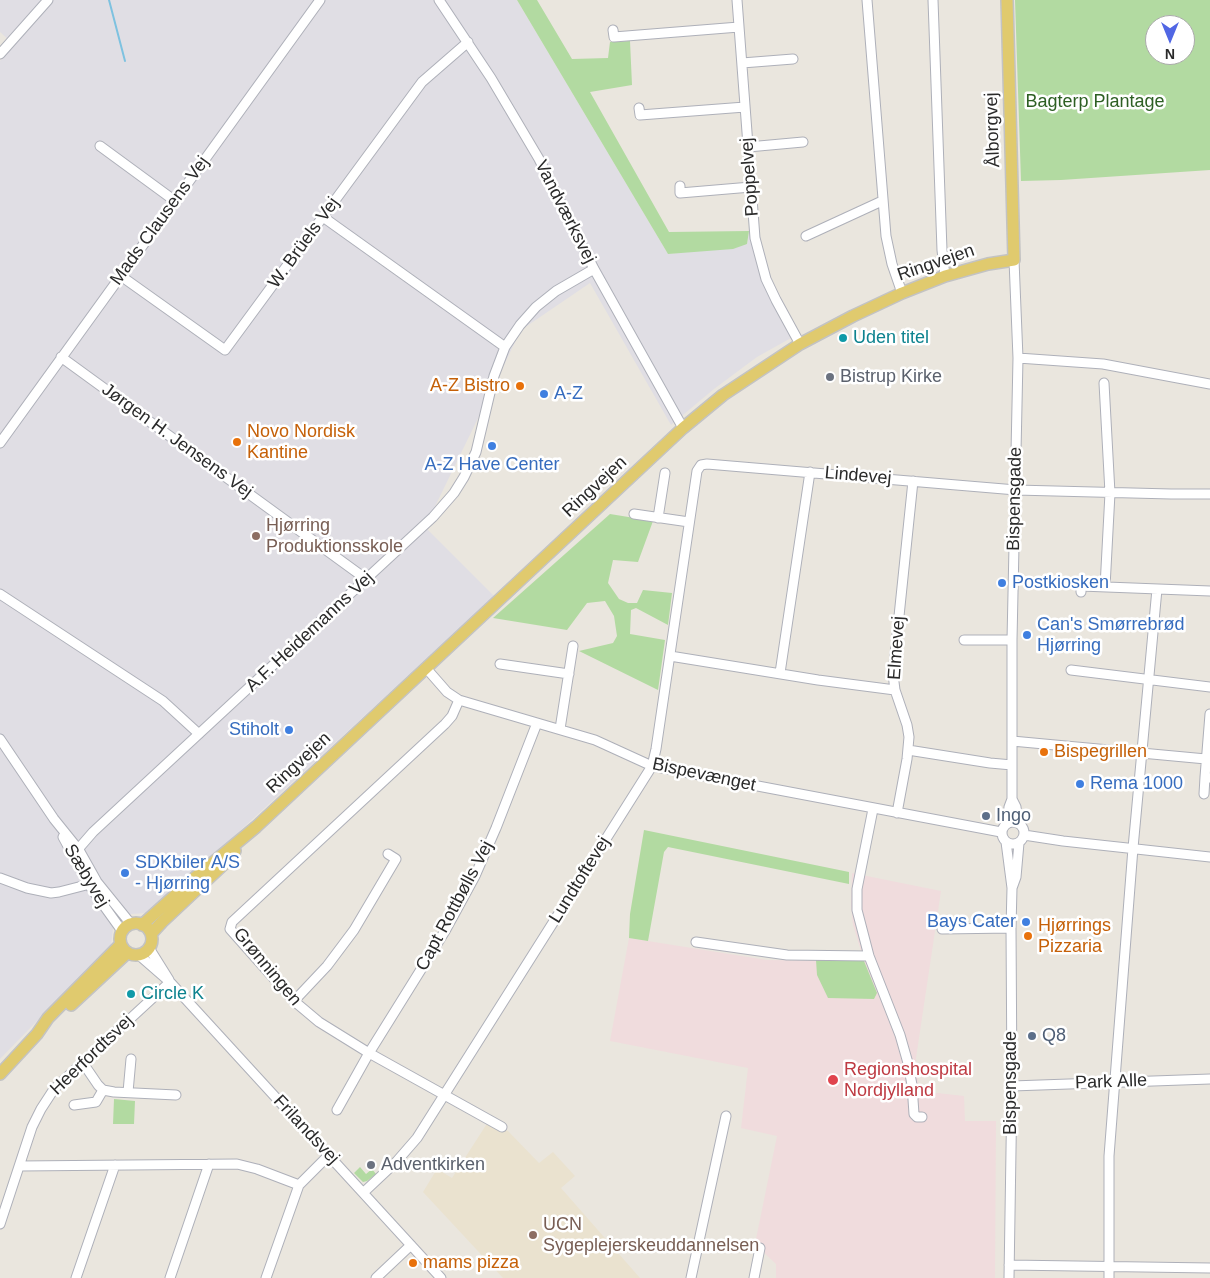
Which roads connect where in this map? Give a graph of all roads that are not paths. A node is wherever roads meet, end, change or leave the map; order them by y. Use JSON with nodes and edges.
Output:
{"nodes":[{"id":1,"x":48,"y":0,"type":"edge"},
{"id":2,"x":320,"y":0,"type":"edge"},
{"id":3,"x":737,"y":0,"type":"edge"},
{"id":4,"x":866,"y":0,"type":"edge"},
{"id":5,"x":933,"y":0,"type":"edge"},
{"id":6,"x":1007,"y":0,"type":"edge"},
{"id":7,"x":443,"y":1,"type":"edge"},
{"id":8,"x":739,"y":27,"type":"junction"},
{"id":9,"x":613,"y":30,"type":"dead end"},
{"id":10,"x":468,"y":42,"type":"junction"},
{"id":11,"x":0,"y":54,"type":"edge"},
{"id":12,"x":793,"y":59,"type":"dead end"},
{"id":13,"x":742,"y":63,"type":"junction"},
{"id":14,"x":745,"y":107,"type":"junction"},
{"id":15,"x":639,"y":108,"type":"dead end"},
{"id":16,"x":803,"y":142,"type":"dead end"},
{"id":17,"x":100,"y":146,"type":"dead end"},
{"id":18,"x":748,"y":147,"type":"junction"},
{"id":19,"x":680,"y":186,"type":"dead end"},
{"id":20,"x":751,"y":187,"type":"junction"},
{"id":21,"x":175,"y":201,"type":"junction"},
{"id":22,"x":882,"y":201,"type":"junction"},
{"id":23,"x":323,"y":217,"type":"junction"},
{"id":24,"x":806,"y":236,"type":"dead end"},
{"id":25,"x":1014,"y":260,"type":"junction"},
{"id":26,"x":594,"y":269,"type":"junction"},
{"id":27,"x":121,"y":276,"type":"junction"},
{"id":28,"x":945,"y":276,"type":"junction"},
{"id":29,"x":902,"y":293,"type":"junction"},
{"id":30,"x":800,"y":344,"type":"junction"},
{"id":31,"x":505,"y":347,"type":"junction"},
{"id":32,"x":61,"y":357,"type":"junction"},
{"id":33,"x":1018,"y":358,"type":"junction"},
{"id":34,"x":1104,"y":382,"type":"dead end"},
{"id":35,"x":1210,"y":384,"type":"edge"},
{"id":36,"x":683,"y":428,"type":"junction"},
{"id":37,"x":0,"y":443,"type":"edge"},
{"id":38,"x":701,"y":465,"type":"joint"},
{"id":39,"x":810,"y":472,"type":"junction"},
{"id":40,"x":665,"y":473,"type":"dead end"},
{"id":41,"x":913,"y":481,"type":"junction"},
{"id":42,"x":1016,"y":490,"type":"junction"},
{"id":43,"x":1110,"y":493,"type":"junction"},
{"id":44,"x":1210,"y":494,"type":"edge"},
{"id":45,"x":634,"y":514,"type":"dead end"},
{"id":46,"x":658,"y":518,"type":"junction"},
{"id":47,"x":689,"y":522,"type":"junction"},
{"id":48,"x":366,"y":579,"type":"junction"},
{"id":49,"x":1105,"y":587,"type":"junction"},
{"id":50,"x":1157,"y":589,"type":"junction"},
{"id":51,"x":1210,"y":591,"type":"edge"},
{"id":52,"x":1081,"y":592,"type":"dead end"},
{"id":53,"x":0,"y":594,"type":"edge"},
{"id":54,"x":964,"y":640,"type":"dead end"},
{"id":55,"x":1012,"y":640,"type":"junction"},
{"id":56,"x":573,"y":646,"type":"dead end"},
{"id":57,"x":670,"y":656,"type":"junction"},
{"id":58,"x":500,"y":664,"type":"dead end"},
{"id":59,"x":426,"y":668,"type":"junction"},
{"id":60,"x":1071,"y":670,"type":"dead end"},
{"id":61,"x":780,"y":673,"type":"junction"},
{"id":62,"x":569,"y":674,"type":"junction"},
{"id":63,"x":1148,"y":679,"type":"junction"},
{"id":64,"x":1210,"y":686,"type":"edge"},
{"id":65,"x":895,"y":690,"type":"junction"},
{"id":66,"x":459,"y":700,"type":"junction"},
{"id":67,"x":1210,"y":714,"type":"edge"},
{"id":68,"x":537,"y":723,"type":"junction"},
{"id":69,"x":560,"y":729,"type":"junction"},
{"id":70,"x":199,"y":734,"type":"junction"},
{"id":71,"x":0,"y":738,"type":"edge"},
{"id":72,"x":1012,"y":741,"type":"junction"},
{"id":73,"x":908,"y":750,"type":"junction"},
{"id":74,"x":1142,"y":753,"type":"junction"},
{"id":75,"x":1206,"y":759,"type":"junction"},
{"id":76,"x":1012,"y":764,"type":"junction"},
{"id":77,"x":652,"y":766,"type":"junction"},
{"id":78,"x":1207,"y":777,"type":"edge"},
{"id":79,"x":1204,"y":794,"type":"dead end"},
{"id":80,"x":1012,"y":799,"type":"junction"},
{"id":81,"x":873,"y":809,"type":"junction"},
{"id":82,"x":897,"y":813,"type":"junction"},
{"id":83,"x":1018,"y":822,"type":"junction"},
{"id":84,"x":1007,"y":823,"type":"junction"},
{"id":85,"x":256,"y":827,"type":"junction"},
{"id":86,"x":1001,"y":832,"type":"junction"},
{"id":87,"x":1024,"y":834,"type":"junction"},
{"id":88,"x":1006,"y":842,"type":"junction"},
{"id":89,"x":1019,"y":843,"type":"junction"},
{"id":90,"x":1133,"y":848,"type":"junction"},
{"id":91,"x":76,"y":852,"type":"junction"},
{"id":92,"x":388,"y":854,"type":"dead end"},
{"id":93,"x":1210,"y":857,"type":"edge"},
{"id":94,"x":0,"y":878,"type":"edge"},
{"id":95,"x":93,"y":884,"type":"junction"},
{"id":96,"x":1012,"y":888,"type":"junction"},
{"id":97,"x":132,"y":927,"type":"junction"},
{"id":98,"x":1011,"y":928,"type":"junction"},
{"id":99,"x":942,"y":929,"type":"dead end"},
{"id":100,"x":151,"y":934,"type":"junction"},
{"id":101,"x":696,"y":942,"type":"dead end"},
{"id":102,"x":134,"y":950,"type":"junction"},
{"id":103,"x":869,"y":956,"type":"junction"},
{"id":104,"x":170,"y":982,"type":"junction"},
{"id":105,"x":294,"y":1001,"type":"junction"},
{"id":106,"x":369,"y":1053,"type":"junction"},
{"id":107,"x":130,"y":1059,"type":"dead end"},
{"id":108,"x":83,"y":1063,"type":"junction"},
{"id":109,"x":0,"y":1074,"type":"edge"},
{"id":110,"x":1210,"y":1079,"type":"edge"},
{"id":111,"x":1115,"y":1081,"type":"junction"},
{"id":112,"x":1012,"y":1086,"type":"junction"},
{"id":113,"x":103,"y":1090,"type":"junction"},
{"id":114,"x":128,"y":1092,"type":"junction"},
{"id":115,"x":176,"y":1095,"type":"dead end"},
{"id":116,"x":444,"y":1095,"type":"junction"},
{"id":117,"x":74,"y":1105,"type":"dead end"},
{"id":118,"x":337,"y":1110,"type":"dead end"},
{"id":119,"x":726,"y":1116,"type":"dead end"},
{"id":120,"x":922,"y":1117,"type":"dead end"},
{"id":121,"x":502,"y":1127,"type":"dead end"},
{"id":122,"x":329,"y":1155,"type":"junction"},
{"id":123,"x":209,"y":1164,"type":"junction"},
{"id":124,"x":114,"y":1165,"type":"junction"},
{"id":125,"x":20,"y":1166,"type":"junction"},
{"id":126,"x":299,"y":1185,"type":"junction"},
{"id":127,"x":364,"y":1192,"type":"junction"},
{"id":128,"x":0,"y":1224,"type":"edge"},
{"id":129,"x":411,"y":1245,"type":"junction"},
{"id":130,"x":760,"y":1248,"type":"dead end"},
{"id":131,"x":1009,"y":1265,"type":"junction"},
{"id":132,"x":1108,"y":1267,"type":"junction"},
{"id":133,"x":1210,"y":1268,"type":"edge"},
{"id":134,"x":76,"y":1278,"type":"edge"},
{"id":135,"x":170,"y":1278,"type":"edge"},
{"id":136,"x":266,"y":1278,"type":"edge"},
{"id":137,"x":376,"y":1278,"type":"edge"},
{"id":138,"x":441,"y":1278,"type":"edge"},
{"id":139,"x":691,"y":1278,"type":"edge"},
{"id":140,"x":754,"y":1278,"type":"edge"},
{"id":141,"x":1009,"y":1278,"type":"edge"},
{"id":142,"x":1108,"y":1278,"type":"edge"}],
"edges":[{"from":1,"to":11,"type":"street"},
{"from":2,"to":21,"type":"street","name":"Mads Clausens Vej"},
{"from":3,"to":8,"type":"street","name":"Poppelvej"},
{"from":4,"to":22,"type":"street"},
{"from":5,"to":28,"type":"street"},
{"from":6,"to":25,"type":"main road","name":"Ålborgvej"},
{"from":7,"to":10,"type":"street","name":"Vandværksvej"},
{"from":8,"to":9,"type":"street"},
{"from":8,"to":13,"type":"street","name":"Poppelvej"},
{"from":10,"to":23,"type":"street","name":"W. Brüels Vej"},
{"from":10,"to":26,"type":"street","name":"Vandværksvej"},
{"from":12,"to":13,"type":"street"},
{"from":13,"to":14,"type":"street","name":"Poppelvej"},
{"from":14,"to":15,"type":"street"},
{"from":14,"to":18,"type":"street","name":"Poppelvej"},
{"from":16,"to":18,"type":"street"},
{"from":17,"to":21,"type":"street"},
{"from":18,"to":20,"type":"street","name":"Poppelvej"},
{"from":19,"to":20,"type":"street"},
{"from":20,"to":30,"type":"street","name":"Poppelvej"},
{"from":21,"to":27,"type":"street","name":"Mads Clausens Vej"},
{"from":22,"to":24,"type":"street"},
{"from":22,"to":29,"type":"street"},
{"from":23,"to":27,"type":"street","name":"W. Brüels Vej"},
{"from":23,"to":31,"type":"street"},
{"from":25,"to":28,"type":"main road","name":"Ringvejen"},
{"from":25,"to":33,"type":"street","name":"Bispensgade"},
{"from":26,"to":31,"type":"street","name":"A.F. Heidemanns Vej"},
{"from":26,"to":36,"type":"street","name":"Vandværksvej"},
{"from":27,"to":32,"type":"street","name":"Mads Clausens Vej"},
{"from":28,"to":29,"type":"main road","name":"Ringvejen"},
{"from":29,"to":30,"type":"main road","name":"Ringvejen"},
{"from":30,"to":36,"type":"main road","name":"Ringvejen"},
{"from":31,"to":48,"type":"street","name":"A.F. Heidemanns Vej"},
{"from":32,"to":37,"type":"street","name":"Mads Clausens Vej"},
{"from":32,"to":48,"type":"street","name":"Jørgen H. Jensens Vej"},
{"from":33,"to":35,"type":"street"},
{"from":33,"to":42,"type":"street","name":"Bispensgade"},
{"from":34,"to":43,"type":"street"},
{"from":36,"to":59,"type":"main road","name":"Ringvejen"},
{"from":38,"to":39,"type":"street","name":"Lindevej"},
{"from":38,"to":47,"type":"street","name":"Lundtoftevej"},
{"from":39,"to":41,"type":"street","name":"Lindevej"},
{"from":39,"to":61,"type":"street"},
{"from":40,"to":46,"type":"street"},
{"from":41,"to":42,"type":"street","name":"Lindevej"},
{"from":41,"to":65,"type":"street","name":"Elmevej"},
{"from":42,"to":43,"type":"street","name":"Lindevej"},
{"from":42,"to":55,"type":"street","name":"Bispensgade"},
{"from":43,"to":44,"type":"street","name":"Lindevej"},
{"from":43,"to":49,"type":"street"},
{"from":45,"to":46,"type":"street"},
{"from":46,"to":47,"type":"street"},
{"from":47,"to":57,"type":"street","name":"Lundtoftevej"},
{"from":48,"to":70,"type":"street","name":"A.F. Heidemanns Vej"},
{"from":49,"to":50,"type":"street"},
{"from":49,"to":52,"type":"street"},
{"from":50,"to":51,"type":"street"},
{"from":50,"to":63,"type":"street"},
{"from":53,"to":70,"type":"street"},
{"from":54,"to":55,"type":"street"},
{"from":55,"to":72,"type":"street","name":"Bispensgade"},
{"from":56,"to":62,"type":"street"},
{"from":57,"to":61,"type":"street"},
{"from":57,"to":77,"type":"street","name":"Lundtoftevej"},
{"from":58,"to":62,"type":"street"},
{"from":59,"to":66,"type":"street","name":"Bispevænget"},
{"from":59,"to":85,"type":"main road","name":"Ringvejen"},
{"from":60,"to":63,"type":"street"},
{"from":61,"to":65,"type":"street"},
{"from":62,"to":69,"type":"street"},
{"from":63,"to":64,"type":"street"},
{"from":63,"to":74,"type":"street"},
{"from":65,"to":73,"type":"street","name":"Elmevej"},
{"from":66,"to":68,"type":"street","name":"Bispevænget"},
{"from":66,"to":105,"type":"street","name":"Grønningen"},
{"from":67,"to":75,"type":"street"},
{"from":68,"to":69,"type":"street","name":"Bispevænget"},
{"from":68,"to":106,"type":"street","name":"Capt Rottbølls Vej"},
{"from":69,"to":77,"type":"street","name":"Bispevænget"},
{"from":70,"to":91,"type":"street","name":"A.F. Heidemanns Vej"},
{"from":71,"to":91,"type":"street","name":"Sæbyvej"},
{"from":72,"to":74,"type":"street"},
{"from":72,"to":76,"type":"street","name":"Bispensgade"},
{"from":73,"to":76,"type":"street"},
{"from":73,"to":82,"type":"street","name":"Elmevej"},
{"from":74,"to":75,"type":"street"},
{"from":74,"to":90,"type":"street"},
{"from":75,"to":78,"type":"street"},
{"from":76,"to":80,"type":"street","name":"Bispensgade"},
{"from":77,"to":81,"type":"street","name":"Bispevænget"},
{"from":77,"to":116,"type":"street","name":"Lundtoftevej"},
{"from":78,"to":79,"type":"street"},
{"from":80,"to":83,"type":"street","name":"Bispensgade"},
{"from":80,"to":84,"type":"street","name":"Bispensgade"},
{"from":81,"to":82,"type":"street","name":"Bispevænget"},
{"from":81,"to":103,"type":"street"},
{"from":82,"to":86,"type":"street","name":"Bispevænget"},
{"from":83,"to":84,"type":"street"},
{"from":83,"to":87,"type":"street"},
{"from":84,"to":86,"type":"street"},
{"from":85,"to":97,"type":"main road","name":"Ringvejen"},
{"from":85,"to":100,"type":"main road","name":"Ringvejen"},
{"from":86,"to":88,"type":"street"},
{"from":87,"to":89,"type":"street"},
{"from":87,"to":90,"type":"street"},
{"from":88,"to":89,"type":"street"},
{"from":88,"to":96,"type":"street","name":"Bispensgade"},
{"from":89,"to":96,"type":"street","name":"Bispensgade"},
{"from":90,"to":93,"type":"street"},
{"from":90,"to":111,"type":"street"},
{"from":91,"to":95,"type":"street","name":"Sæbyvej"},
{"from":92,"to":105,"type":"street"},
{"from":94,"to":95,"type":"street"},
{"from":95,"to":97,"type":"street","name":"Sæbyvej"},
{"from":96,"to":98,"type":"street","name":"Bispensgade"},
{"from":97,"to":100,"type":"main road"},
{"from":97,"to":102,"type":"main road"},
{"from":98,"to":99,"type":"street"},
{"from":98,"to":112,"type":"street","name":"Bispensgade"},
{"from":100,"to":102,"type":"main road"},
{"from":101,"to":103,"type":"street"},
{"from":102,"to":104,"type":"street","name":"Frilandsvej"},
{"from":102,"to":109,"type":"main road"},
{"from":103,"to":120,"type":"street"},
{"from":104,"to":108,"type":"street","name":"Heerfordtsvej"},
{"from":104,"to":122,"type":"street","name":"Frilandsvej"},
{"from":105,"to":106,"type":"street","name":"Grønningen"},
{"from":106,"to":116,"type":"street","name":"Grønningen"},
{"from":106,"to":118,"type":"street","name":"Capt Rottbølls Vej"},
{"from":107,"to":114,"type":"street"},
{"from":108,"to":113,"type":"street"},
{"from":108,"to":125,"type":"street","name":"Heerfordtsvej"},
{"from":110,"to":111,"type":"street","name":"Park Alle"},
{"from":111,"to":112,"type":"street","name":"Park Alle"},
{"from":111,"to":132,"type":"street"},
{"from":112,"to":131,"type":"street","name":"Bispensgade"},
{"from":113,"to":114,"type":"street"},
{"from":113,"to":117,"type":"street"},
{"from":114,"to":115,"type":"street"},
{"from":116,"to":121,"type":"street","name":"Grønningen"},
{"from":116,"to":127,"type":"street","name":"Lundtoftevej"},
{"from":119,"to":139,"type":"street"},
{"from":122,"to":126,"type":"street"},
{"from":122,"to":127,"type":"street","name":"Frilandsvej"},
{"from":123,"to":124,"type":"street"},
{"from":123,"to":126,"type":"street"},
{"from":123,"to":135,"type":"street"},
{"from":124,"to":125,"type":"street"},
{"from":124,"to":134,"type":"street"},
{"from":125,"to":128,"type":"street","name":"Heerfordtsvej"},
{"from":126,"to":136,"type":"street"},
{"from":127,"to":129,"type":"street","name":"Frilandsvej"},
{"from":129,"to":137,"type":"street"},
{"from":129,"to":138,"type":"street","name":"Frilandsvej"},
{"from":130,"to":140,"type":"street"},
{"from":131,"to":132,"type":"street"},
{"from":131,"to":141,"type":"street","name":"Bispensgade"},
{"from":132,"to":133,"type":"street"},
{"from":132,"to":142,"type":"street"}]}
